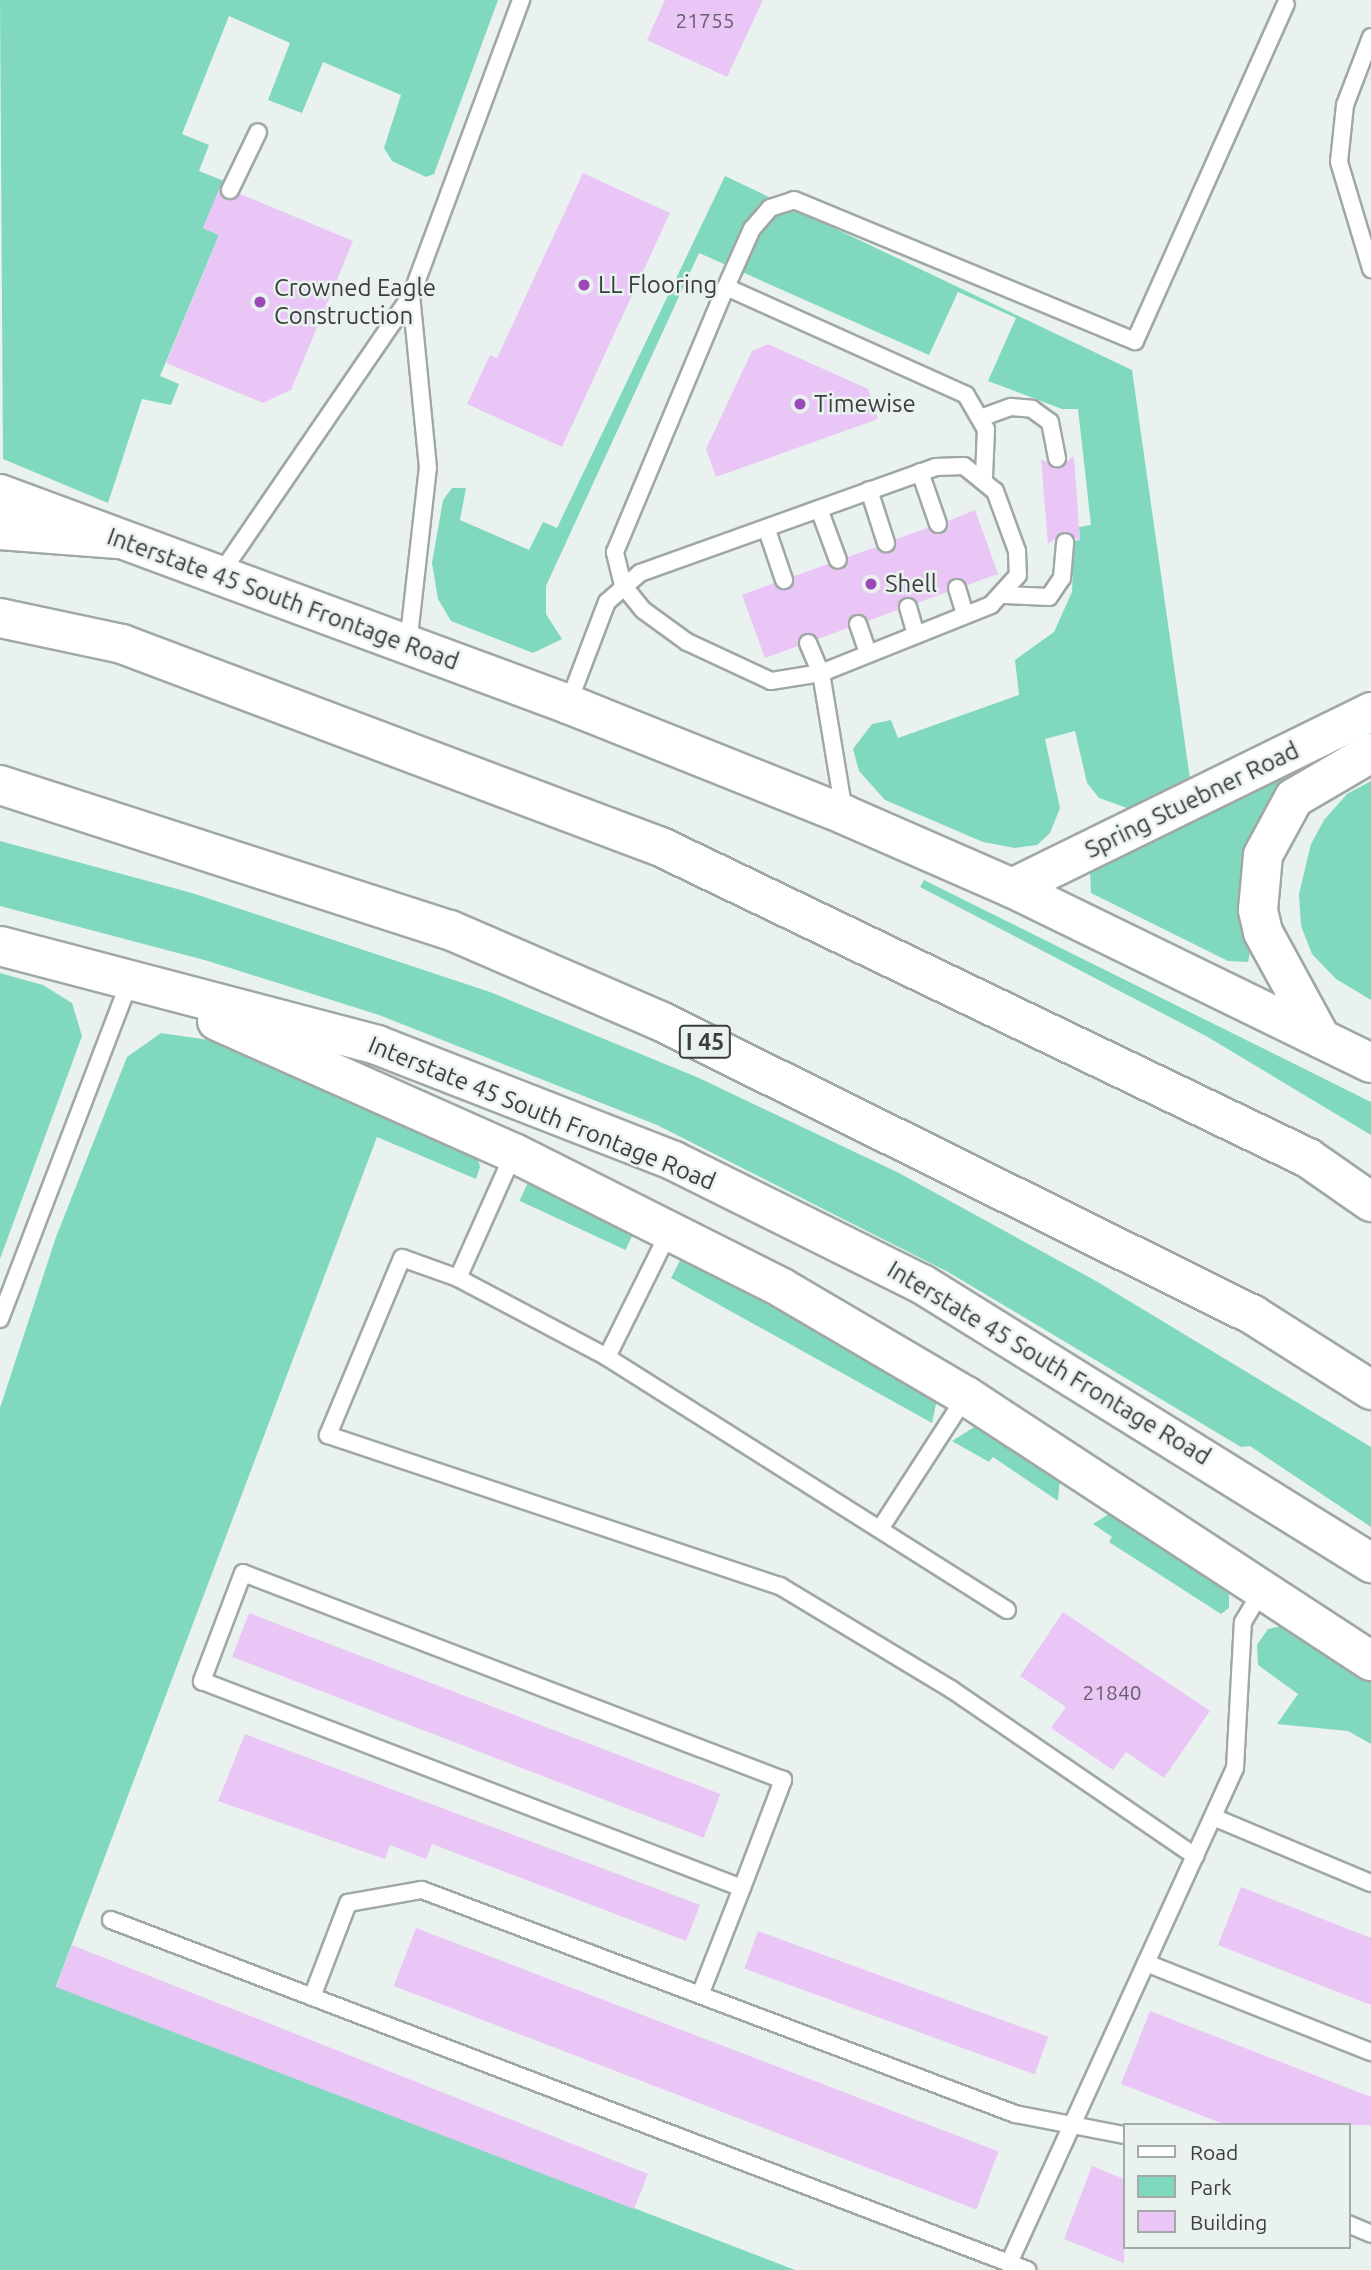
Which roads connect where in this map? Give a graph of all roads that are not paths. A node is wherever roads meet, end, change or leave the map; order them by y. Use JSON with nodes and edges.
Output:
{"nodes":[{"id":1,"x":521,"y":0,"type":"edge"},
{"id":2,"x":1286,"y":4,"type":"dead end"},
{"id":3,"x":1371,"y":37,"type":"edge"},
{"id":4,"x":258,"y":132,"type":"dead end"},
{"id":5,"x":230,"y":190,"type":"dead end"},
{"id":6,"x":1371,"y":269,"type":"edge"},
{"id":7,"x":726,"y":287,"type":"junction"},
{"id":8,"x":411,"y":296,"type":"junction"},
{"id":9,"x":983,"y":417,"type":"junction"},
{"id":10,"x":1057,"y":458,"type":"dead end"},
{"id":11,"x":920,"y":472,"type":"junction"},
{"id":12,"x":984,"y":477,"type":"junction"},
{"id":13,"x":869,"y":490,"type":"junction"},
{"id":14,"x":0,"y":494,"type":"edge"},
{"id":15,"x":819,"y":509,"type":"junction"},
{"id":16,"x":938,"y":524,"type":"dead end"},
{"id":17,"x":0,"y":530,"type":"edge"},
{"id":18,"x":767,"y":530,"type":"junction"},
{"id":19,"x":117,"y":539,"type":"junction"},
{"id":20,"x":1065,"y":542,"type":"dead end"},
{"id":21,"x":886,"y":543,"type":"dead end"},
{"id":22,"x":838,"y":560,"type":"dead end"},
{"id":23,"x":219,"y":576,"type":"junction"},
{"id":24,"x":785,"y":580,"type":"dead end"},
{"id":25,"x":623,"y":585,"type":"junction"},
{"id":26,"x":957,"y":588,"type":"dead end"},
{"id":27,"x":1005,"y":595,"type":"junction"},
{"id":28,"x":908,"y":607,"type":"dead end"},
{"id":29,"x":965,"y":615,"type":"junction"},
{"id":30,"x":0,"y":618,"type":"edge"},
{"id":31,"x":858,"y":624,"type":"dead end"},
{"id":32,"x":916,"y":635,"type":"junction"},
{"id":33,"x":808,"y":643,"type":"dead end"},
{"id":34,"x":408,"y":645,"type":"junction"},
{"id":35,"x":868,"y":653,"type":"junction"},
{"id":36,"x":821,"y":673,"type":"junction"},
{"id":37,"x":568,"y":704,"type":"junction"},
{"id":38,"x":1371,"y":712,"type":"edge"},
{"id":39,"x":1371,"y":752,"type":"edge"},
{"id":40,"x":0,"y":785,"type":"edge"},
{"id":41,"x":845,"y":815,"type":"junction"},
{"id":42,"x":1012,"y":888,"type":"junction"},
{"id":43,"x":0,"y":946,"type":"edge"},
{"id":44,"x":130,"y":980,"type":"junction"},
{"id":45,"x":1318,"y":1033,"type":"junction"},
{"id":46,"x":1371,"y":1063,"type":"edge"},
{"id":47,"x":514,"y":1153,"type":"junction"},
{"id":48,"x":1371,"y":1202,"type":"edge"},
{"id":49,"x":671,"y":1228,"type":"junction"},
{"id":50,"x":458,"y":1278,"type":"junction"},
{"id":51,"x":0,"y":1319,"type":"edge"},
{"id":52,"x":607,"y":1357,"type":"junction"},
{"id":53,"x":1371,"y":1390,"type":"edge"},
{"id":54,"x":966,"y":1396,"type":"junction"},
{"id":55,"x":880,"y":1529,"type":"junction"},
{"id":56,"x":1371,"y":1563,"type":"edge"},
{"id":57,"x":1263,"y":1589,"type":"junction"},
{"id":58,"x":1007,"y":1610,"type":"dead end"},
{"id":59,"x":1371,"y":1661,"type":"edge"},
{"id":60,"x":1213,"y":1817,"type":"junction"},
{"id":61,"x":1195,"y":1856,"type":"junction"},
{"id":62,"x":1371,"y":1883,"type":"edge"},
{"id":63,"x":742,"y":1888,"type":"junction"},
{"id":64,"x":111,"y":1920,"type":"dead end"},
{"id":65,"x":1146,"y":1963,"type":"junction"},
{"id":66,"x":700,"y":1995,"type":"junction"},
{"id":67,"x":312,"y":1997,"type":"junction"},
{"id":68,"x":1371,"y":2052,"type":"edge"},
{"id":69,"x":1072,"y":2123,"type":"junction"},
{"id":70,"x":1122,"y":2135,"type":"edge"},
{"id":71,"x":1350,"y":2225,"type":"edge"},
{"id":72,"x":1371,"y":2234,"type":"edge"},
{"id":73,"x":1009,"y":2263,"type":"junction"},
{"id":74,"x":1027,"y":2270,"type":"edge"}],
"edges":[{"from":1,"to":8,"type":"lane"},
{"from":2,"to":7,"type":"lane"},
{"from":3,"to":6,"type":"lane"},
{"from":4,"to":5,"type":"lane"},
{"from":7,"to":9,"type":"lane"},
{"from":7,"to":25,"type":"lane"},
{"from":8,"to":23,"type":"lane"},
{"from":8,"to":34,"type":"lane"},
{"from":9,"to":10,"type":"lane"},
{"from":9,"to":12,"type":"lane"},
{"from":11,"to":12,"type":"lane"},
{"from":11,"to":13,"type":"lane"},
{"from":11,"to":16,"type":"lane"},
{"from":12,"to":27,"type":"lane"},
{"from":13,"to":15,"type":"lane"},
{"from":13,"to":21,"type":"lane"},
{"from":14,"to":19,"type":"main road","name":"Interstate 45 South Frontage Road"},
{"from":15,"to":18,"type":"lane"},
{"from":15,"to":22,"type":"lane"},
{"from":17,"to":19,"type":"main road"},
{"from":18,"to":24,"type":"lane"},
{"from":18,"to":25,"type":"lane"},
{"from":19,"to":23,"type":"main road","name":"Interstate 45 South Frontage Road"},
{"from":20,"to":27,"type":"lane"},
{"from":23,"to":34,"type":"main road","name":"Interstate 45 South Frontage Road"},
{"from":25,"to":36,"type":"lane"},
{"from":25,"to":37,"type":"lane"},
{"from":26,"to":29,"type":"lane"},
{"from":27,"to":29,"type":"lane"},
{"from":28,"to":32,"type":"lane"},
{"from":29,"to":32,"type":"lane"},
{"from":30,"to":48,"type":"main road"},
{"from":31,"to":35,"type":"lane"},
{"from":32,"to":35,"type":"lane"},
{"from":33,"to":36,"type":"lane"},
{"from":34,"to":37,"type":"main road","name":"Interstate 45 South Frontage Road"},
{"from":35,"to":36,"type":"lane"},
{"from":36,"to":41,"type":"lane"},
{"from":37,"to":41,"type":"main road","name":"Interstate 45 South Frontage Road"},
{"from":38,"to":42,"type":"main road","name":"Spring Stuebner Road"},
{"from":39,"to":45,"type":"main road","name":"Spring Stuebner Road"},
{"from":40,"to":53,"type":"main road","number":"I 45"},
{"from":41,"to":42,"type":"main road","name":"Interstate 45 South Frontage Road"},
{"from":42,"to":45,"type":"main road","name":"Interstate 45 South Frontage Road"},
{"from":43,"to":44,"type":"main road","name":"Interstate 45 South Frontage Road"},
{"from":44,"to":47,"type":"main road"},
{"from":44,"to":51,"type":"lane"},
{"from":44,"to":56,"type":"main road","name":"Interstate 45 South Frontage Road"},
{"from":45,"to":46,"type":"main road","name":"Interstate 45 South Frontage Road"},
{"from":47,"to":49,"type":"main road"},
{"from":47,"to":50,"type":"lane"},
{"from":49,"to":52,"type":"lane"},
{"from":49,"to":54,"type":"main road"},
{"from":50,"to":52,"type":"lane"},
{"from":50,"to":61,"type":"lane"},
{"from":52,"to":55,"type":"lane"},
{"from":54,"to":55,"type":"lane"},
{"from":54,"to":57,"type":"main road"},
{"from":55,"to":58,"type":"lane"},
{"from":57,"to":59,"type":"main road"},
{"from":57,"to":60,"type":"lane"},
{"from":60,"to":61,"type":"lane"},
{"from":60,"to":62,"type":"lane"},
{"from":61,"to":65,"type":"lane"},
{"from":63,"to":63,"type":"lane"},
{"from":63,"to":66,"type":"lane"},
{"from":64,"to":67,"type":"lane"},
{"from":65,"to":68,"type":"lane"},
{"from":65,"to":69,"type":"lane"},
{"from":66,"to":67,"type":"lane"},
{"from":66,"to":69,"type":"lane"},
{"from":67,"to":73,"type":"lane"},
{"from":69,"to":70,"type":"lane"},
{"from":69,"to":73,"type":"lane"},
{"from":71,"to":72,"type":"lane"},
{"from":73,"to":74,"type":"lane"}]}
